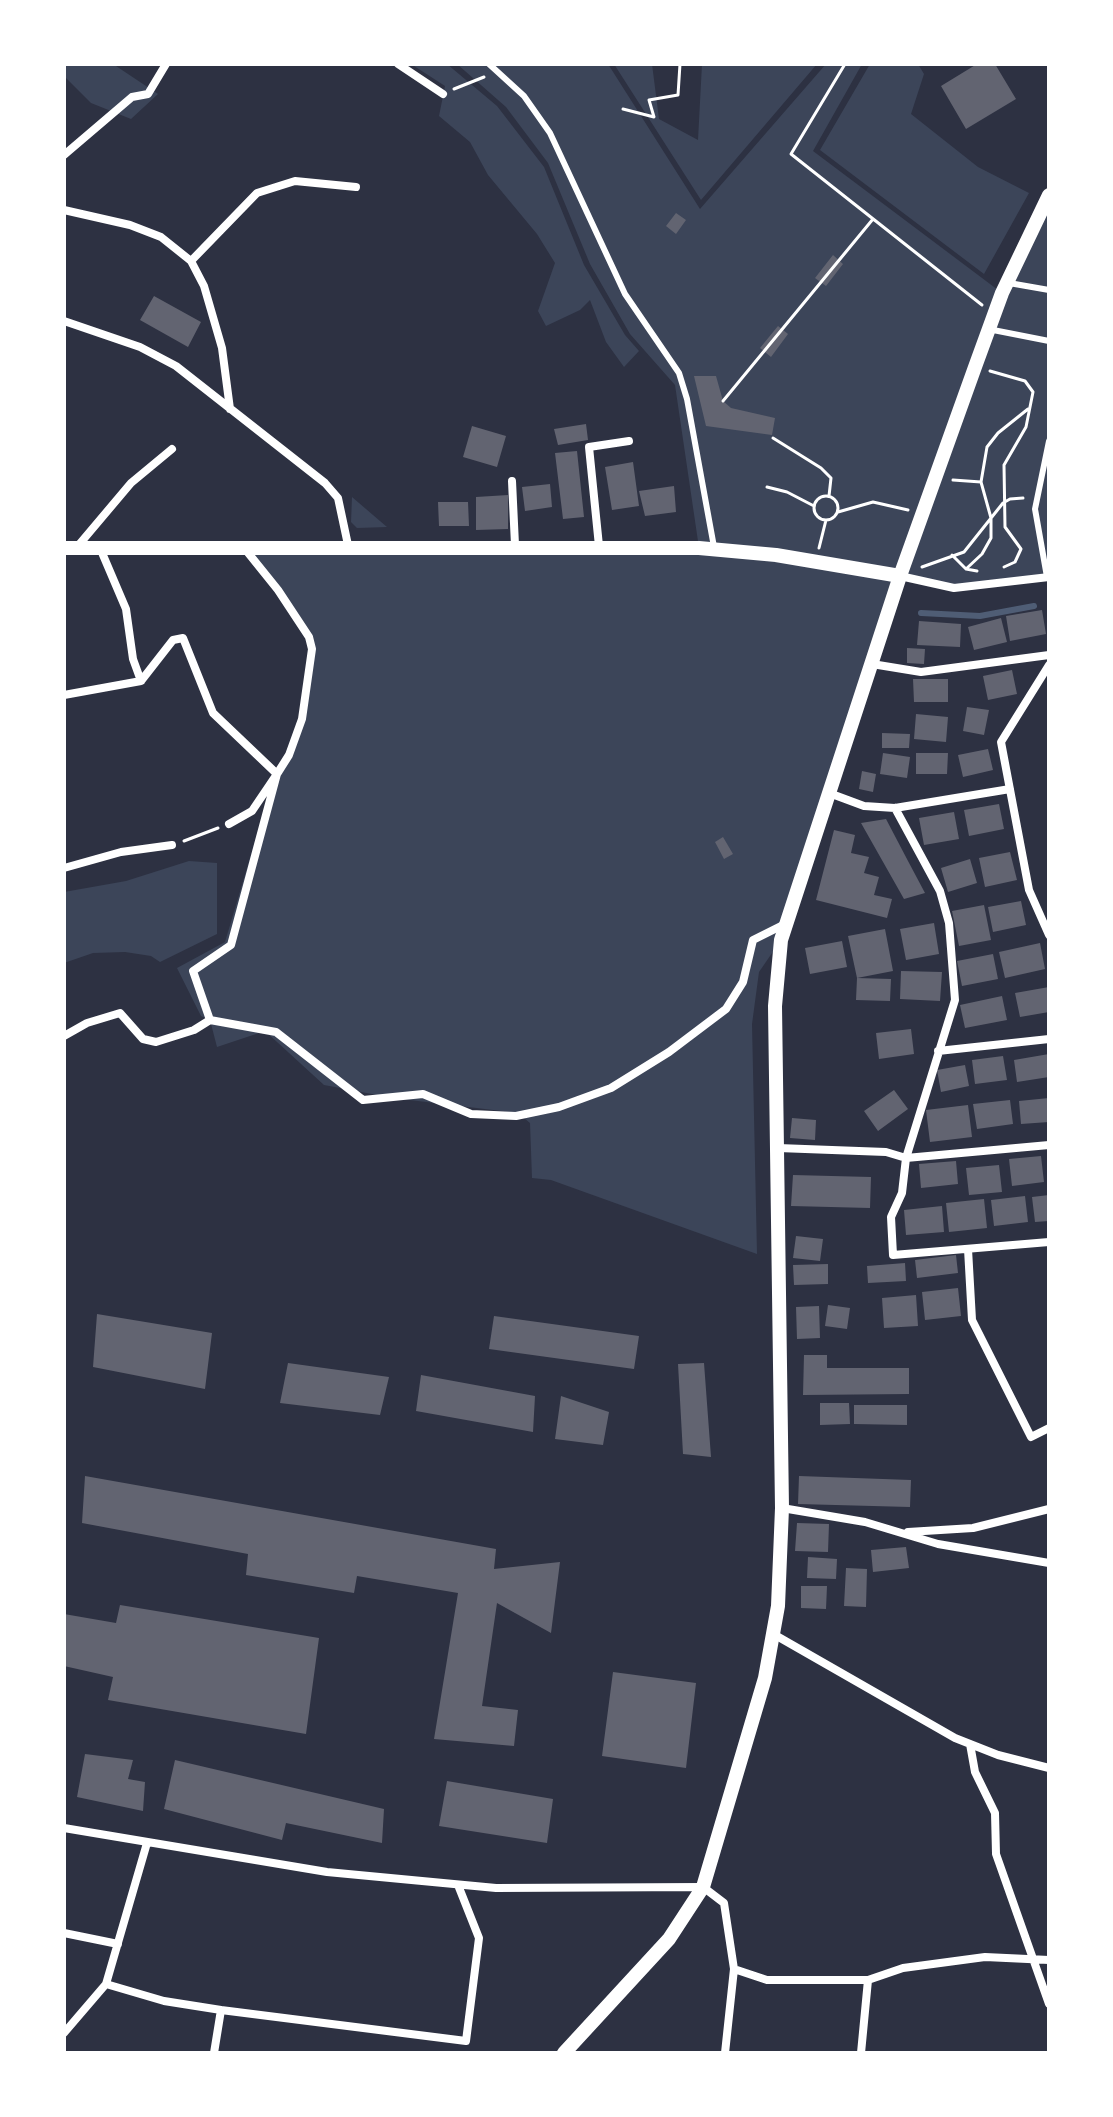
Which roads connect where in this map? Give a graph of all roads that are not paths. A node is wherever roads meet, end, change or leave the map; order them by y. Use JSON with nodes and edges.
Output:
{"nodes":[{"id":1,"x":166,"y":64,"type":"edge"},
{"id":2,"x":398,"y":64,"type":"edge"},
{"id":3,"x":489,"y":64,"type":"edge"},
{"id":4,"x":443,"y":94,"type":"road end"},
{"id":5,"x":64,"y":155,"type":"edge"},
{"id":6,"x":356,"y":187,"type":"dead end"},
{"id":7,"x":1049,"y":195,"type":"edge"},
{"id":8,"x":64,"y":210,"type":"edge"},
{"id":9,"x":191,"y":261,"type":"junction"},
{"id":10,"x":1008,"y":283,"type":"junction"},
{"id":11,"x":1049,"y":290,"type":"edge"},
{"id":12,"x":64,"y":321,"type":"edge"},
{"id":13,"x":991,"y":322,"type":"junction"},
{"id":14,"x":1049,"y":341,"type":"edge"},
{"id":15,"x":230,"y":409,"type":"junction"},
{"id":16,"x":629,"y":441,"type":"dead end"},
{"id":17,"x":1049,"y":441,"type":"edge"},
{"id":18,"x":172,"y":449,"type":"dead end"},
{"id":19,"x":512,"y":481,"type":"dead end"},
{"id":20,"x":348,"y":545,"type":"junction"},
{"id":21,"x":515,"y":545,"type":"junction"},
{"id":22,"x":243,"y":546,"type":"junction"},
{"id":23,"x":599,"y":546,"type":"junction"},
{"id":24,"x":100,"y":547,"type":"junction"},
{"id":25,"x":71,"y":548,"type":"edge"},
{"id":26,"x":715,"y":549,"type":"junction"},
{"id":27,"x":900,"y":576,"type":"junction"},
{"id":28,"x":1048,"y":577,"type":"edge"},
{"id":29,"x":1049,"y":655,"type":"edge"},
{"id":30,"x":872,"y":664,"type":"junction"},
{"id":31,"x":1049,"y":665,"type":"edge"},
{"id":32,"x":141,"y":681,"type":"junction"},
{"id":33,"x":64,"y":695,"type":"edge"},
{"id":34,"x":277,"y":774,"type":"junction"},
{"id":35,"x":1010,"y":789,"type":"junction"},
{"id":36,"x":828,"y":793,"type":"junction"},
{"id":37,"x":895,"y":808,"type":"junction"},
{"id":38,"x":229,"y":824,"type":"road end"},
{"id":39,"x":172,"y":845,"type":"road end"},
{"id":40,"x":64,"y":868,"type":"edge"},
{"id":41,"x":785,"y":924,"type":"junction"},
{"id":42,"x":1049,"y":935,"type":"edge"},
{"id":43,"x":210,"y":1020,"type":"junction"},
{"id":44,"x":64,"y":1036,"type":"edge"},
{"id":45,"x":1049,"y":1039,"type":"edge"},
{"id":46,"x":938,"y":1051,"type":"junction"},
{"id":47,"x":1049,"y":1145,"type":"edge"},
{"id":48,"x":778,"y":1148,"type":"junction"},
{"id":49,"x":906,"y":1158,"type":"junction"},
{"id":50,"x":1049,"y":1242,"type":"edge"},
{"id":51,"x":968,"y":1249,"type":"junction"},
{"id":52,"x":1049,"y":1428,"type":"edge"},
{"id":53,"x":782,"y":1508,"type":"junction"},
{"id":54,"x":1049,"y":1509,"type":"edge"},
{"id":55,"x":897,"y":1531,"type":"junction"},
{"id":56,"x":1049,"y":1563,"type":"edge"},
{"id":57,"x":775,"y":1635,"type":"junction"},
{"id":58,"x":970,"y":1744,"type":"junction"},
{"id":59,"x":1049,"y":1768,"type":"edge"},
{"id":60,"x":64,"y":1828,"type":"edge"},
{"id":61,"x":147,"y":1843,"type":"junction"},
{"id":62,"x":458,"y":1885,"type":"junction"},
{"id":63,"x":703,"y":1887,"type":"junction"},
{"id":64,"x":64,"y":1933,"type":"edge"},
{"id":65,"x":118,"y":1944,"type":"junction"},
{"id":66,"x":1031,"y":1960,"type":"junction"},
{"id":67,"x":1049,"y":1960,"type":"edge"},
{"id":68,"x":734,"y":1969,"type":"junction"},
{"id":69,"x":868,"y":1980,"type":"junction"},
{"id":70,"x":106,"y":1984,"type":"junction"},
{"id":71,"x":1049,"y":2004,"type":"edge"},
{"id":72,"x":221,"y":2010,"type":"junction"},
{"id":73,"x":64,"y":2033,"type":"edge"},
{"id":74,"x":466,"y":2041,"type":"junction"},
{"id":75,"x":214,"y":2053,"type":"edge"},
{"id":76,"x":465,"y":2053,"type":"edge"},
{"id":77,"x":564,"y":2053,"type":"edge"},
{"id":78,"x":725,"y":2053,"type":"edge"},
{"id":79,"x":861,"y":2053,"type":"edge"}],
"edges":[{"from":1,"to":5,"type":"street"},
{"from":2,"to":4,"type":"street"},
{"from":3,"to":26,"type":"lane"},
{"from":6,"to":9,"type":"street"},
{"from":7,"to":10,"type":"street"},
{"from":8,"to":9,"type":"street"},
{"from":9,"to":15,"type":"street"},
{"from":10,"to":11,"type":"lane"},
{"from":10,"to":13,"type":"street"},
{"from":12,"to":15,"type":"street"},
{"from":13,"to":14,"type":"lane"},
{"from":13,"to":27,"type":"street"},
{"from":15,"to":20,"type":"street"},
{"from":16,"to":23,"type":"street"},
{"from":17,"to":28,"type":"lane"},
{"from":18,"to":25,"type":"street"},
{"from":19,"to":21,"type":"street"},
{"from":20,"to":21,"type":"street"},
{"from":20,"to":22,"type":"street"},
{"from":21,"to":23,"type":"street"},
{"from":22,"to":24,"type":"street"},
{"from":22,"to":34,"type":"street"},
{"from":23,"to":26,"type":"street"},
{"from":24,"to":25,"type":"street"},
{"from":24,"to":32,"type":"street"},
{"from":26,"to":27,"type":"street"},
{"from":27,"to":28,"type":"street"},
{"from":27,"to":30,"type":"street"},
{"from":29,"to":30,"type":"street"},
{"from":30,"to":36,"type":"street"},
{"from":31,"to":35,"type":"street"},
{"from":32,"to":33,"type":"street"},
{"from":32,"to":34,"type":"street"},
{"from":34,"to":38,"type":"street"},
{"from":34,"to":43,"type":"street"},
{"from":35,"to":37,"type":"street"},
{"from":35,"to":42,"type":"street"},
{"from":36,"to":37,"type":"street"},
{"from":36,"to":41,"type":"street"},
{"from":37,"to":46,"type":"street"},
{"from":39,"to":40,"type":"street"},
{"from":41,"to":43,"type":"street"},
{"from":41,"to":48,"type":"street"},
{"from":43,"to":44,"type":"street"},
{"from":45,"to":46,"type":"street"},
{"from":46,"to":49,"type":"street"},
{"from":47,"to":49,"type":"street"},
{"from":48,"to":49,"type":"street"},
{"from":48,"to":53,"type":"street"},
{"from":49,"to":51,"type":"street"},
{"from":50,"to":51,"type":"street"},
{"from":51,"to":52,"type":"street"},
{"from":53,"to":55,"type":"street"},
{"from":53,"to":57,"type":"street"},
{"from":54,"to":55,"type":"street"},
{"from":55,"to":56,"type":"street"},
{"from":57,"to":58,"type":"street"},
{"from":57,"to":63,"type":"street"},
{"from":58,"to":59,"type":"street"},
{"from":58,"to":66,"type":"street"},
{"from":60,"to":61,"type":"street"},
{"from":61,"to":62,"type":"street"},
{"from":61,"to":65,"type":"street"},
{"from":62,"to":63,"type":"street"},
{"from":62,"to":74,"type":"street"},
{"from":63,"to":68,"type":"street"},
{"from":63,"to":77,"type":"street"},
{"from":64,"to":65,"type":"street"},
{"from":65,"to":70,"type":"street"},
{"from":66,"to":67,"type":"street"},
{"from":66,"to":69,"type":"street"},
{"from":66,"to":71,"type":"street"},
{"from":68,"to":69,"type":"street"},
{"from":68,"to":78,"type":"street"},
{"from":69,"to":79,"type":"street"},
{"from":70,"to":72,"type":"street"},
{"from":70,"to":73,"type":"street"},
{"from":72,"to":74,"type":"street"},
{"from":72,"to":75,"type":"street"},
{"from":74,"to":76,"type":"street"}]}
